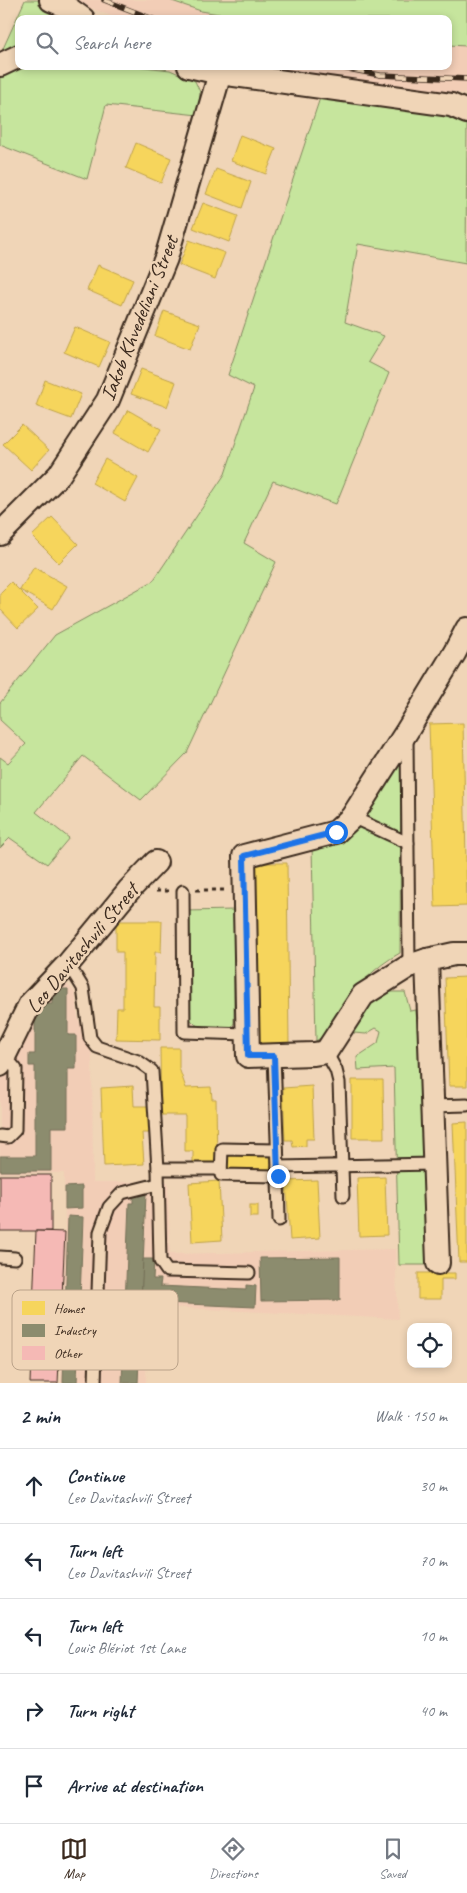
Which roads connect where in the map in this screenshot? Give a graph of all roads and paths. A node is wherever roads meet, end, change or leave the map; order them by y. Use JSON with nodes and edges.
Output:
{"nodes":[{"id":1,"x":51,"y":0,"type":"edge"},
{"id":2,"x":78,"y":15,"type":"edge"},
{"id":3,"x":15,"y":58,"type":"edge"},
{"id":4,"x":0,"y":65,"type":"edge"},
{"id":5,"x":210,"y":70,"type":"edge"},
{"id":6,"x":220,"y":72,"type":"junction"},
{"id":7,"x":467,"y":112,"type":"edge"},
{"id":8,"x":0,"y":534,"type":"edge"},
{"id":9,"x":467,"y":629,"type":"edge"},
{"id":10,"x":461,"y":654,"type":"edge"},
{"id":11,"x":407,"y":731,"type":"junction"},
{"id":12,"x":352,"y":817,"type":"junction"},
{"id":13,"x":408,"y":843,"type":"junction"},
{"id":14,"x":156,"y":862,"type":"dead end"},
{"id":15,"x":183,"y":891,"type":"dead end"},
{"id":16,"x":467,"y":954,"type":"edge"},
{"id":17,"x":418,"y":963,"type":"junction"},
{"id":18,"x":68,"y":964,"type":"junction"},
{"id":19,"x":247,"y":1034,"type":"junction"},
{"id":20,"x":326,"y":1052,"type":"junction"},
{"id":21,"x":274,"y":1056,"type":"junction"},
{"id":22,"x":3,"y":1060,"type":"edge"},
{"id":23,"x":467,"y":1105,"type":"edge"},
{"id":24,"x":432,"y":1106,"type":"junction"},
{"id":25,"x":0,"y":1136,"type":"edge"},
{"id":26,"x":277,"y":1150,"type":"junction"},
{"id":27,"x":434,"y":1164,"type":"junction"},
{"id":28,"x":342,"y":1166,"type":"junction"},
{"id":29,"x":221,"y":1169,"type":"junction"},
{"id":30,"x":158,"y":1170,"type":"junction"},
{"id":31,"x":278,"y":1171,"type":"junction"},
{"id":32,"x":158,"y":1184,"type":"junction"},
{"id":33,"x":343,"y":1196,"type":"dead end"},
{"id":34,"x":279,"y":1220,"type":"dead end"},
{"id":35,"x":0,"y":1257,"type":"edge"},
{"id":36,"x":15,"y":1258,"type":"dead end"},
{"id":37,"x":438,"y":1263,"type":"dead end"},
{"id":38,"x":249,"y":1273,"type":"dead end"},
{"id":39,"x":98,"y":1290,"type":"edge"},
{"id":40,"x":95,"y":1370,"type":"edge"},
{"id":41,"x":95,"y":1383,"type":"edge"}],
"edges":[{"from":1,"to":2,"type":"street"},
{"from":3,"to":4,"type":"street"},
{"from":5,"to":6,"type":"street"},
{"from":6,"to":7,"type":"street"},
{"from":6,"to":8,"type":"street","name":"Iakob Khvedeliani Street"},
{"from":9,"to":10,"type":"street"},
{"from":10,"to":11,"type":"street"},
{"from":11,"to":12,"type":"street"},
{"from":11,"to":13,"type":"lane"},
{"from":12,"to":13,"type":"lane"},
{"from":12,"to":19,"type":"street"},
{"from":13,"to":17,"type":"lane"},
{"from":14,"to":18,"type":"street","name":"Leo Davitashvili Street"},
{"from":15,"to":19,"type":"lane"},
{"from":16,"to":17,"type":"street"},
{"from":17,"to":20,"type":"street"},
{"from":17,"to":24,"type":"street"},
{"from":18,"to":22,"type":"street","name":"Leo Davitashvili Street"},
{"from":18,"to":30,"type":"lane"},
{"from":19,"to":21,"type":"street"},
{"from":20,"to":21,"type":"street"},
{"from":20,"to":28,"type":"lane"},
{"from":21,"to":26,"type":"lane"},
{"from":22,"to":25,"type":"lane"},
{"from":23,"to":24,"type":"lane"},
{"from":24,"to":27,"type":"street"},
{"from":26,"to":29,"type":"lane"},
{"from":26,"to":31,"type":"lane"},
{"from":27,"to":28,"type":"lane"},
{"from":27,"to":37,"type":"street"},
{"from":28,"to":31,"type":"lane"},
{"from":28,"to":33,"type":"lane"},
{"from":29,"to":30,"type":"lane"},
{"from":29,"to":31,"type":"lane"},
{"from":30,"to":32,"type":"lane"},
{"from":31,"to":34,"type":"lane"},
{"from":32,"to":38,"type":"lane"},
{"from":32,"to":39,"type":"lane"},
{"from":35,"to":36,"type":"lane"},
{"from":40,"to":41,"type":"lane"}]}
